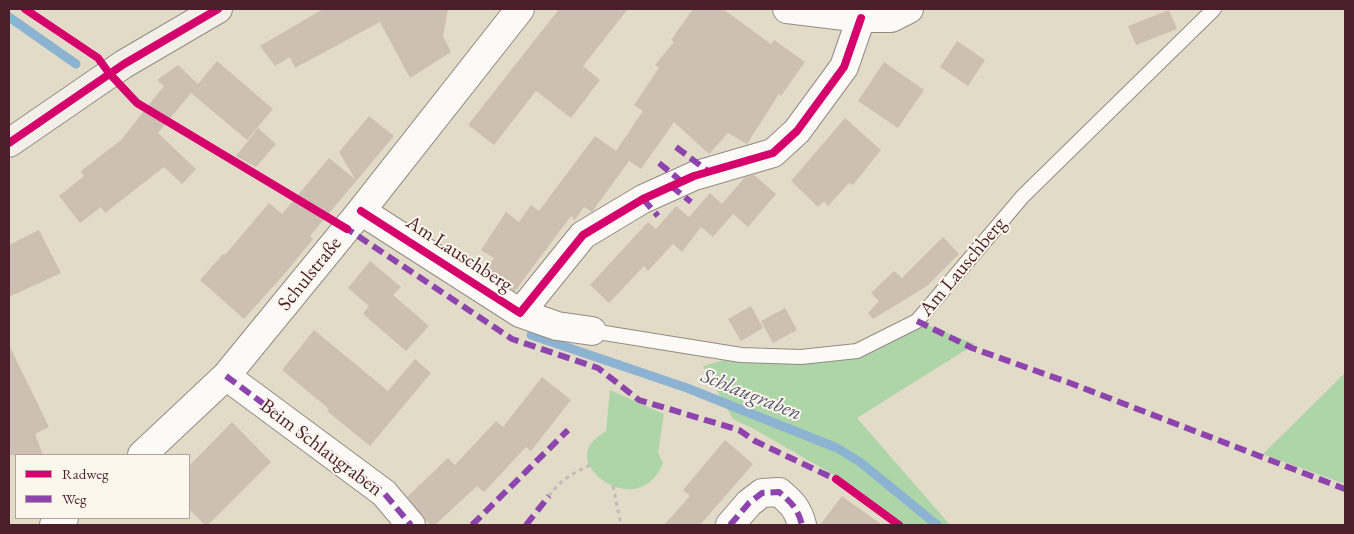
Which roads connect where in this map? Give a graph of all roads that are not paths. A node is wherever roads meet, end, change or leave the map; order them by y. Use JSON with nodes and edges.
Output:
{"nodes":[{"id":1,"x":218,"y":9,"type":"edge"},
{"id":2,"x":520,"y":9,"type":"edge"},
{"id":3,"x":787,"y":9,"type":"edge"},
{"id":4,"x":909,"y":9,"type":"edge"},
{"id":5,"x":1214,"y":9,"type":"edge"},
{"id":6,"x":861,"y":18,"type":"junction"},
{"id":7,"x":9,"y":143,"type":"edge"},
{"id":8,"x":361,"y":211,"type":"junction"},
{"id":9,"x":520,"y":313,"type":"junction"},
{"id":10,"x":592,"y":331,"type":"joint"},
{"id":11,"x":226,"y":376,"type":"junction"},
{"id":12,"x":143,"y":454,"type":"edge"},
{"id":13,"x":411,"y":525,"type":"edge"},
{"id":14,"x":730,"y":525,"type":"edge"},
{"id":15,"x":802,"y":525,"type":"edge"}],
"edges":[{"from":1,"to":7,"type":"street"},
{"from":2,"to":8,"type":"street","name":"Schulstraße"},
{"from":3,"to":6,"type":"street"},
{"from":4,"to":6,"type":"street"},
{"from":5,"to":10,"type":"lane","name":"Am Lauschberg"},
{"from":6,"to":9,"type":"street","name":"Am Lauschberg"},
{"from":8,"to":9,"type":"street","name":"Am Lauschberg"},
{"from":8,"to":11,"type":"street","name":"Schulstraße"},
{"from":9,"to":10,"type":"street","name":"Am Lauschberg"},
{"from":11,"to":12,"type":"street","name":"Schulstraße"},
{"from":11,"to":13,"type":"street","name":"Beim Schlaugraben"},
{"from":14,"to":15,"type":"street"}]}
